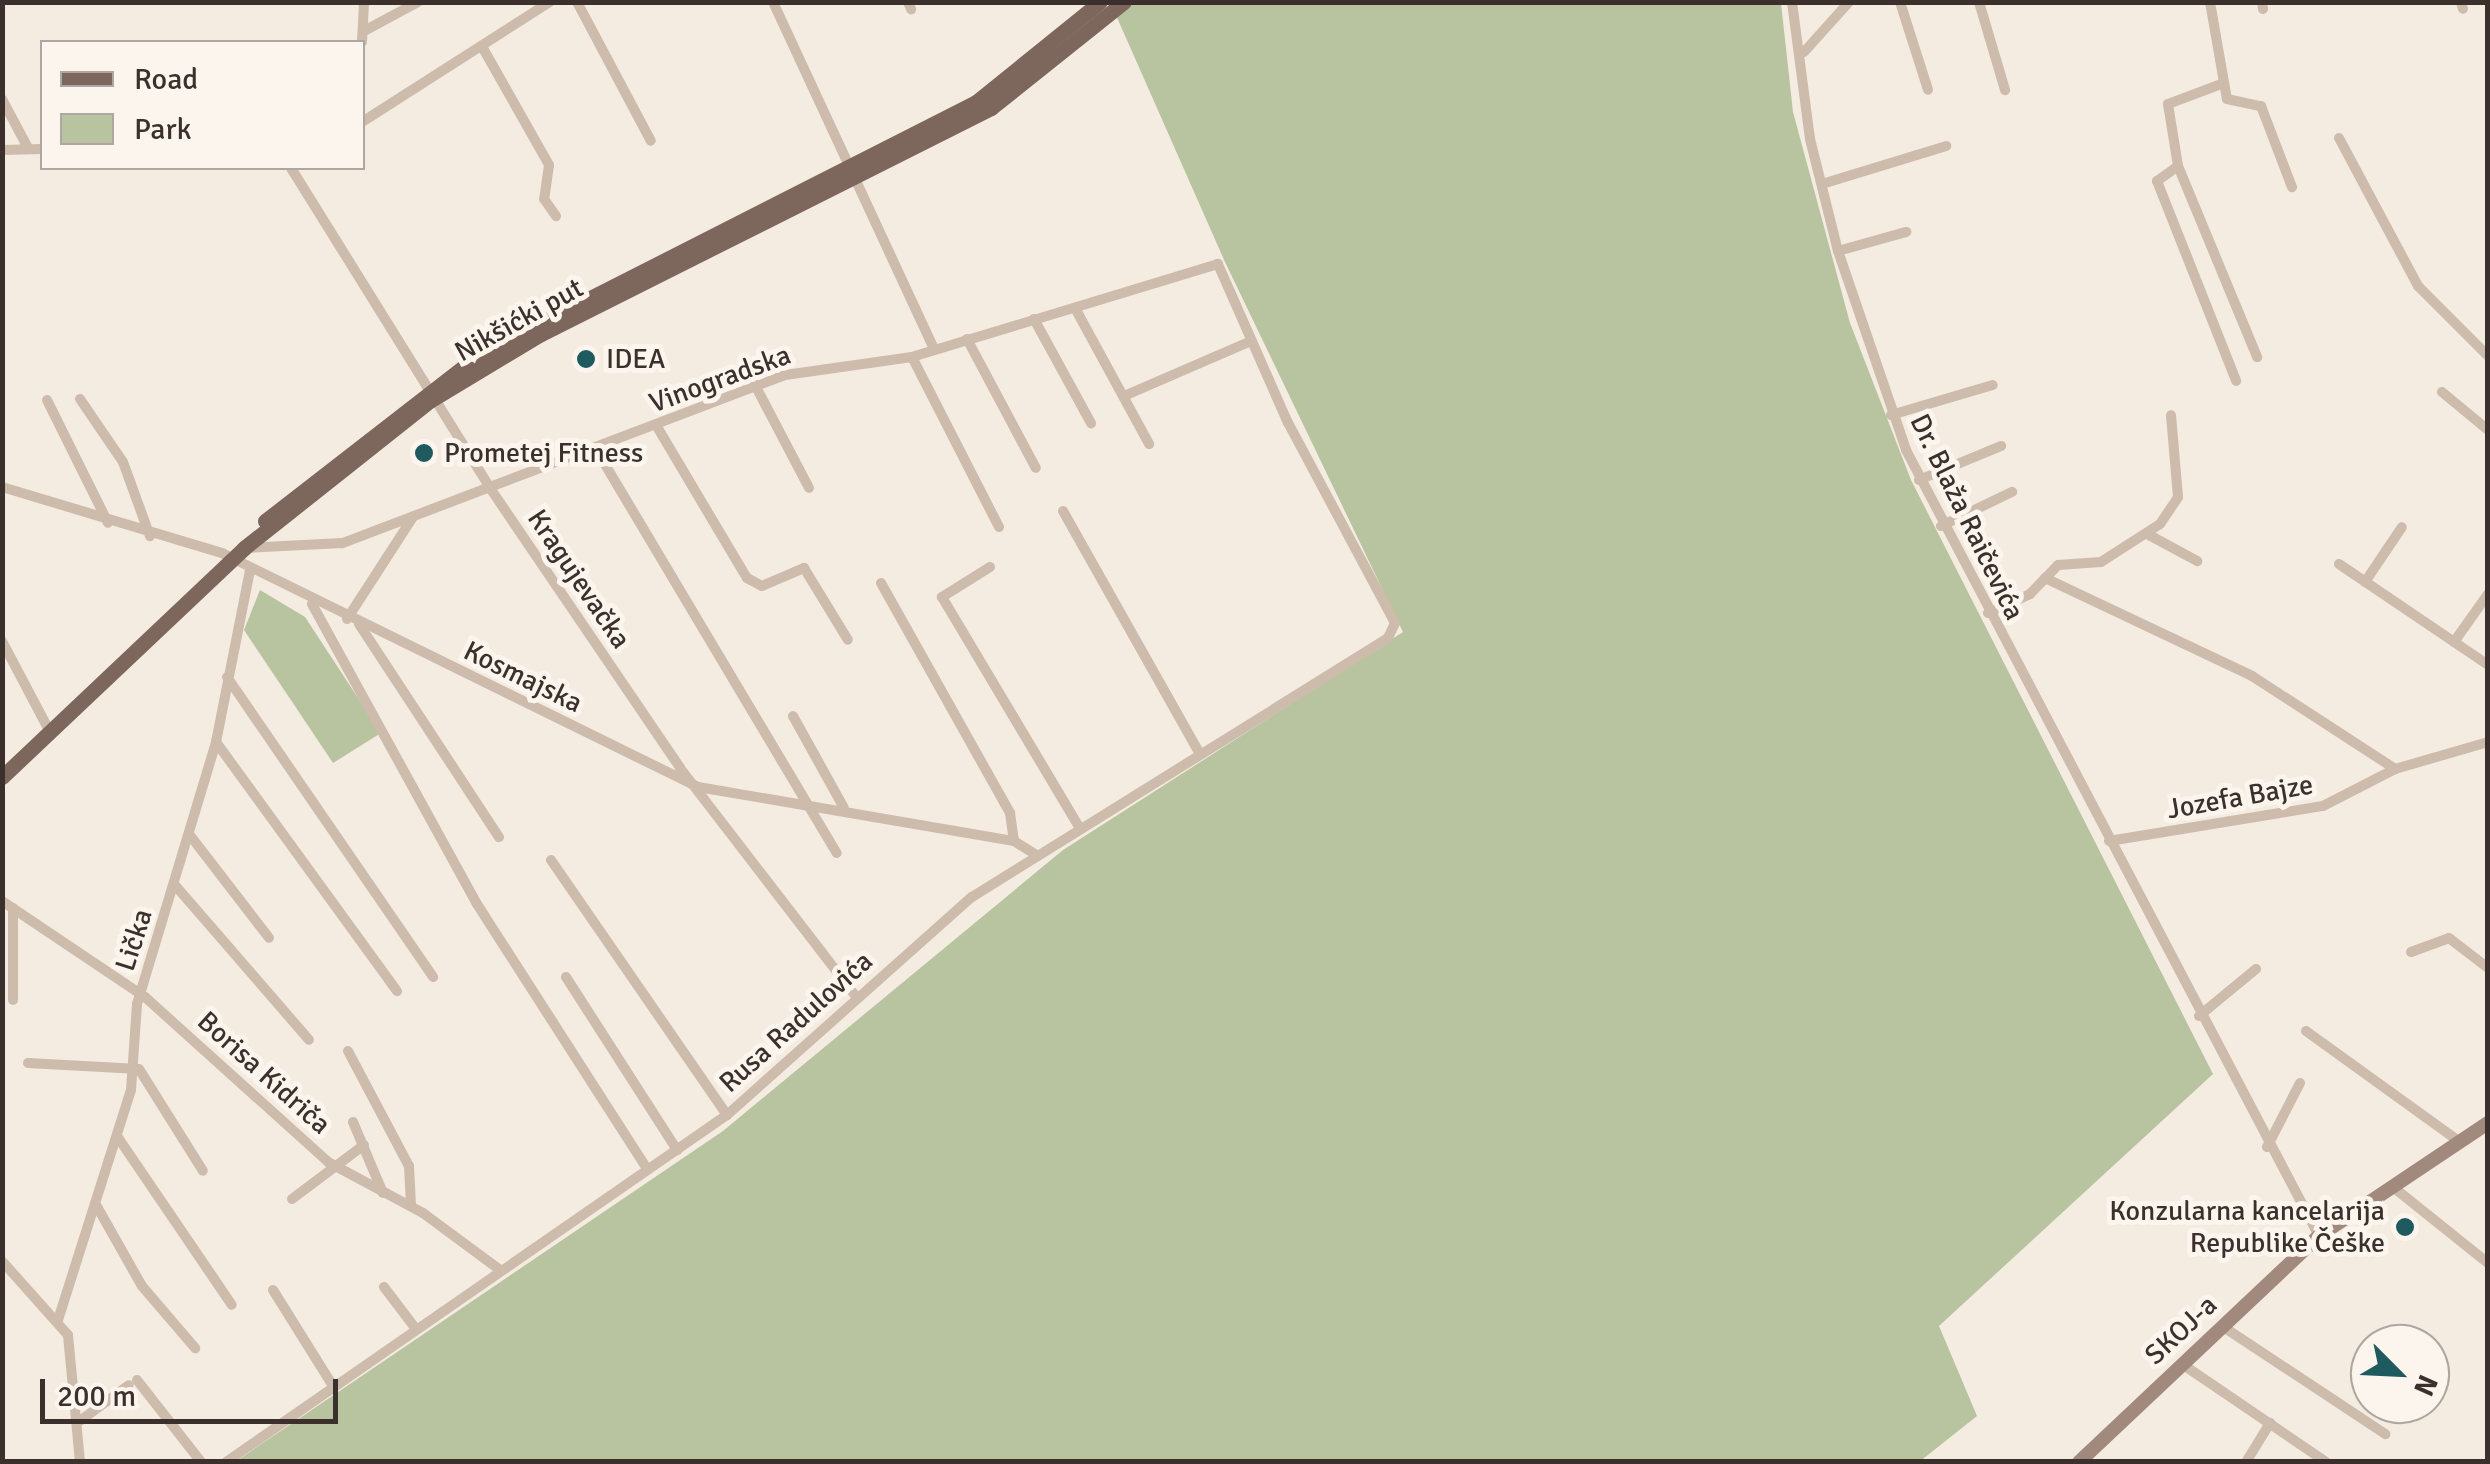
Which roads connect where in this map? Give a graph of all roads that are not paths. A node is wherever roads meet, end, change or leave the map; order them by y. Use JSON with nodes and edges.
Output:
{"nodes":[{"id":1,"x":364,"y":2,"type":"edge"},
{"id":2,"x":418,"y":2,"type":"edge"},
{"id":3,"x":550,"y":2,"type":"edge"},
{"id":4,"x":577,"y":2,"type":"edge"},
{"id":5,"x":773,"y":2,"type":"edge"},
{"id":6,"x":1100,"y":2,"type":"edge"},
{"id":7,"x":1124,"y":2,"type":"edge"},
{"id":8,"x":1792,"y":2,"type":"edge"},
{"id":9,"x":1849,"y":2,"type":"edge"},
{"id":10,"x":1900,"y":2,"type":"edge"},
{"id":11,"x":1979,"y":2,"type":"edge"},
{"id":12,"x":2210,"y":2,"type":"edge"},
{"id":13,"x":363,"y":37,"type":"edge"},
{"id":14,"x":484,"y":50,"type":"junction"},
{"id":15,"x":1804,"y":52,"type":"junction"},
{"id":16,"x":2224,"y":87,"type":"junction"},
{"id":17,"x":1928,"y":90,"type":"dead end"},
{"id":18,"x":2005,"y":90,"type":"dead end"},
{"id":19,"x":2,"y":99,"type":"edge"},
{"id":20,"x":365,"y":120,"type":"edge"},
{"id":21,"x":2339,"y":138,"type":"dead end"},
{"id":22,"x":652,"y":141,"type":"dead end"},
{"id":23,"x":1946,"y":146,"type":"dead end"},
{"id":24,"x":28,"y":148,"type":"junction"},
{"id":25,"x":40,"y":149,"type":"edge"},
{"id":26,"x":2,"y":150,"type":"edge"},
{"id":27,"x":2178,"y":166,"type":"junction"},
{"id":28,"x":292,"y":170,"type":"edge"},
{"id":29,"x":845,"y":174,"type":"junction"},
{"id":30,"x":1822,"y":184,"type":"junction"},
{"id":31,"x":2292,"y":187,"type":"dead end"},
{"id":32,"x":556,"y":216,"type":"dead end"},
{"id":33,"x":1906,"y":232,"type":"dead end"},
{"id":34,"x":1838,"y":250,"type":"junction"},
{"id":35,"x":1075,"y":308,"type":"junction"},
{"id":36,"x":1034,"y":320,"type":"junction"},
{"id":37,"x":968,"y":339,"type":"junction"},
{"id":38,"x":1248,"y":342,"type":"junction"},
{"id":39,"x":934,"y":350,"type":"junction"},
{"id":40,"x":2488,"y":356,"type":"edge"},
{"id":41,"x":912,"y":357,"type":"junction"},
{"id":42,"x":2257,"y":358,"type":"dead end"},
{"id":43,"x":2236,"y":381,"type":"dead end"},
{"id":44,"x":755,"y":385,"type":"junction"},
{"id":45,"x":1994,"y":385,"type":"dead end"},
{"id":46,"x":2442,"y":392,"type":"dead end"},
{"id":47,"x":428,"y":395,"type":"junction"},
{"id":48,"x":1124,"y":396,"type":"junction"},
{"id":49,"x":80,"y":399,"type":"dead end"},
{"id":50,"x":47,"y":400,"type":"dead end"},
{"id":51,"x":1892,"y":415,"type":"junction"},
{"id":52,"x":2170,"y":415,"type":"dead end"},
{"id":53,"x":1091,"y":424,"type":"dead end"},
{"id":54,"x":656,"y":425,"type":"junction"},
{"id":55,"x":2488,"y":430,"type":"edge"},
{"id":56,"x":1148,"y":444,"type":"dead end"},
{"id":57,"x":2001,"y":446,"type":"dead end"},
{"id":58,"x":597,"y":451,"type":"junction"},
{"id":59,"x":1036,"y":468,"type":"dead end"},
{"id":60,"x":1919,"y":480,"type":"junction"},
{"id":61,"x":2,"y":488,"type":"edge"},
{"id":62,"x":490,"y":488,"type":"junction"},
{"id":63,"x":809,"y":488,"type":"dead end"},
{"id":64,"x":2012,"y":492,"type":"dead end"},
{"id":65,"x":1063,"y":511,"type":"dead end"},
{"id":66,"x":412,"y":517,"type":"junction"},
{"id":67,"x":108,"y":524,"type":"junction"},
{"id":68,"x":1941,"y":526,"type":"junction"},
{"id":69,"x":1000,"y":527,"type":"dead end"},
{"id":70,"x":2402,"y":528,"type":"dead end"},
{"id":71,"x":2149,"y":535,"type":"junction"},
{"id":72,"x":150,"y":536,"type":"junction"},
{"id":73,"x":244,"y":548,"type":"junction"},
{"id":74,"x":232,"y":561,"type":"junction"},
{"id":75,"x":2197,"y":561,"type":"dead end"},
{"id":76,"x":2339,"y":564,"type":"dead end"},
{"id":77,"x":990,"y":567,"type":"dead end"},
{"id":78,"x":250,"y":570,"type":"junction"},
{"id":79,"x":2045,"y":578,"type":"junction"},
{"id":80,"x":2365,"y":582,"type":"junction"},
{"id":81,"x":882,"y":584,"type":"dead end"},
{"id":82,"x":2488,"y":594,"type":"edge"},
{"id":83,"x":312,"y":604,"type":"junction"},
{"id":84,"x":1988,"y":613,"type":"junction"},
{"id":85,"x":347,"y":619,"type":"junction"},
{"id":86,"x":359,"y":624,"type":"junction"},
{"id":87,"x":848,"y":640,"type":"dead end"},
{"id":88,"x":2,"y":642,"type":"edge"},
{"id":89,"x":2454,"y":642,"type":"junction"},
{"id":90,"x":2488,"y":665,"type":"edge"},
{"id":91,"x":226,"y":677,"type":"junction"},
{"id":92,"x":793,"y":716,"type":"dead end"},
{"id":93,"x":50,"y":732,"type":"junction"},
{"id":94,"x":216,"y":742,"type":"junction"},
{"id":95,"x":2488,"y":742,"type":"edge"},
{"id":96,"x":1200,"y":754,"type":"junction"},
{"id":97,"x":2396,"y":769,"type":"junction"},
{"id":98,"x":2,"y":777,"type":"edge"},
{"id":99,"x":698,"y":787,"type":"junction"},
{"id":100,"x":801,"y":802,"type":"junction"},
{"id":101,"x":844,"y":808,"type":"junction"},
{"id":102,"x":1079,"y":827,"type":"junction"},
{"id":103,"x":189,"y":834,"type":"junction"},
{"id":104,"x":499,"y":837,"type":"dead end"},
{"id":105,"x":1014,"y":841,"type":"junction"},
{"id":106,"x":2109,"y":841,"type":"junction"},
{"id":107,"x":837,"y":853,"type":"dead end"},
{"id":108,"x":1038,"y":856,"type":"junction"},
{"id":109,"x":552,"y":860,"type":"dead end"},
{"id":110,"x":174,"y":884,"type":"junction"},
{"id":111,"x":2,"y":901,"type":"edge"},
{"id":112,"x":13,"y":908,"type":"junction"},
{"id":113,"x":269,"y":938,"type":"dead end"},
{"id":114,"x":2411,"y":952,"type":"dead end"},
{"id":115,"x":2488,"y":968,"type":"edge"},
{"id":116,"x":2256,"y":969,"type":"dead end"},
{"id":117,"x":433,"y":977,"type":"dead end"},
{"id":118,"x":566,"y":977,"type":"dead end"},
{"id":119,"x":397,"y":992,"type":"dead end"},
{"id":120,"x":140,"y":994,"type":"junction"},
{"id":121,"x":856,"y":998,"type":"junction"},
{"id":122,"x":13,"y":1000,"type":"dead end"},
{"id":123,"x":2199,"y":1016,"type":"junction"},
{"id":124,"x":2306,"y":1031,"type":"dead end"},
{"id":125,"x":309,"y":1040,"type":"dead end"},
{"id":126,"x":348,"y":1051,"type":"dead end"},
{"id":127,"x":28,"y":1063,"type":"dead end"},
{"id":128,"x":135,"y":1067,"type":"junction"},
{"id":129,"x":2300,"y":1083,"type":"dead end"},
{"id":130,"x":727,"y":1115,"type":"junction"},
{"id":131,"x":353,"y":1122,"type":"dead end"},
{"id":132,"x":2488,"y":1123,"type":"edge"},
{"id":133,"x":117,"y":1136,"type":"junction"},
{"id":134,"x":2460,"y":1142,"type":"junction"},
{"id":135,"x":364,"y":1145,"type":"junction"},
{"id":136,"x":2267,"y":1147,"type":"junction"},
{"id":137,"x":676,"y":1150,"type":"junction"},
{"id":138,"x":338,"y":1168,"type":"junction"},
{"id":139,"x":648,"y":1170,"type":"junction"},
{"id":140,"x":203,"y":1171,"type":"dead end"},
{"id":141,"x":2393,"y":1187,"type":"junction"},
{"id":142,"x":383,"y":1194,"type":"junction"},
{"id":143,"x":292,"y":1200,"type":"dead end"},
{"id":144,"x":94,"y":1203,"type":"junction"},
{"id":145,"x":412,"y":1206,"type":"junction"},
{"id":146,"x":2319,"y":1236,"type":"junction"},
{"id":147,"x":2,"y":1261,"type":"edge"},
{"id":148,"x":2488,"y":1264,"type":"edge"},
{"id":149,"x":500,"y":1270,"type":"junction"},
{"id":150,"x":384,"y":1287,"type":"dead end"},
{"id":151,"x":273,"y":1290,"type":"dead end"},
{"id":152,"x":232,"y":1305,"type":"dead end"},
{"id":153,"x":58,"y":1320,"type":"junction"},
{"id":154,"x":2222,"y":1326,"type":"junction"},
{"id":155,"x":416,"y":1329,"type":"junction"},
{"id":156,"x":195,"y":1348,"type":"dead end"},
{"id":157,"x":2182,"y":1364,"type":"junction"},
{"id":158,"x":333,"y":1386,"type":"junction"},
{"id":159,"x":77,"y":1422,"type":"junction"},
{"id":160,"x":2270,"y":1423,"type":"junction"},
{"id":161,"x":2386,"y":1434,"type":"dead end"},
{"id":162,"x":80,"y":1462,"type":"edge"},
{"id":163,"x":202,"y":1462,"type":"edge"},
{"id":164,"x":226,"y":1462,"type":"edge"},
{"id":165,"x":2079,"y":1462,"type":"edge"},
{"id":166,"x":2246,"y":1462,"type":"edge"},
{"id":167,"x":2326,"y":1462,"type":"edge"}],
"edges":[{"from":1,"to":13,"type":"street"},
{"from":2,"to":13,"type":"street"},
{"from":3,"to":14,"type":"street"},
{"from":4,"to":22,"type":"street"},
{"from":5,"to":29,"type":"street"},
{"from":6,"to":29,"type":"main road"},
{"from":7,"to":29,"type":"main road","name":"Nikšićki put"},
{"from":8,"to":15,"type":"street","name":"Dr. Blaža Raičevića"},
{"from":9,"to":15,"type":"street"},
{"from":10,"to":17,"type":"street"},
{"from":11,"to":18,"type":"street"},
{"from":12,"to":16,"type":"street"},
{"from":14,"to":20,"type":"street"},
{"from":14,"to":32,"type":"street"},
{"from":15,"to":30,"type":"street","name":"Dr. Blaža Raičevića"},
{"from":16,"to":27,"type":"street"},
{"from":16,"to":31,"type":"street"},
{"from":19,"to":24,"type":"street"},
{"from":21,"to":40,"type":"street"},
{"from":23,"to":30,"type":"street"},
{"from":24,"to":25,"type":"street"},
{"from":24,"to":26,"type":"street"},
{"from":27,"to":42,"type":"street"},
{"from":27,"to":43,"type":"street"},
{"from":28,"to":47,"type":"street","name":"Kragujevačka"},
{"from":29,"to":39,"type":"street"},
{"from":29,"to":47,"type":"main road","name":"Nikšićki put"},
{"from":30,"to":34,"type":"street","name":"Dr. Blaža Raičevića"},
{"from":33,"to":34,"type":"street"},
{"from":34,"to":51,"type":"street","name":"Dr. Blaža Raičevića"},
{"from":35,"to":36,"type":"street","name":"Vinogradska"},
{"from":35,"to":38,"type":"street","name":"Vinogradska"},
{"from":35,"to":48,"type":"street"},
{"from":36,"to":37,"type":"street","name":"Vinogradska"},
{"from":36,"to":53,"type":"street"},
{"from":37,"to":39,"type":"street","name":"Vinogradska"},
{"from":37,"to":59,"type":"street"},
{"from":38,"to":48,"type":"street"},
{"from":38,"to":96,"type":"street","name":"Rusa Radulovića"},
{"from":39,"to":41,"type":"street","name":"Vinogradska"},
{"from":41,"to":44,"type":"street","name":"Vinogradska"},
{"from":41,"to":69,"type":"street"},
{"from":44,"to":54,"type":"street","name":"Vinogradska"},
{"from":44,"to":63,"type":"street"},
{"from":45,"to":51,"type":"street"},
{"from":46,"to":55,"type":"street"},
{"from":47,"to":62,"type":"street","name":"Kragujevačka"},
{"from":47,"to":73,"type":"main road","name":"Nikšićki put"},
{"from":48,"to":56,"type":"street"},
{"from":49,"to":72,"type":"street"},
{"from":50,"to":67,"type":"street"},
{"from":51,"to":60,"type":"street","name":"Dr. Blaža Raičevića"},
{"from":52,"to":71,"type":"street"},
{"from":54,"to":58,"type":"street","name":"Vinogradska"},
{"from":54,"to":87,"type":"street"},
{"from":57,"to":60,"type":"street"},
{"from":58,"to":62,"type":"street","name":"Vinogradska"},
{"from":58,"to":100,"type":"street"},
{"from":60,"to":68,"type":"street","name":"Dr. Blaža Raičevića"},
{"from":61,"to":67,"type":"street","name":"Kosmajska"},
{"from":62,"to":66,"type":"street","name":"Vinogradska"},
{"from":62,"to":99,"type":"street","name":"Kragujevačka"},
{"from":64,"to":68,"type":"street"},
{"from":65,"to":96,"type":"street"},
{"from":66,"to":73,"type":"street","name":"Vinogradska"},
{"from":66,"to":85,"type":"street"},
{"from":67,"to":72,"type":"street","name":"Kosmajska"},
{"from":68,"to":84,"type":"street","name":"Dr. Blaža Raičevića"},
{"from":70,"to":80,"type":"street"},
{"from":71,"to":75,"type":"street"},
{"from":71,"to":79,"type":"street"},
{"from":72,"to":74,"type":"street","name":"Kosmajska"},
{"from":73,"to":74,"type":"main road","name":"Nikšićki put"},
{"from":74,"to":78,"type":"street","name":"Kosmajska"},
{"from":74,"to":93,"type":"main road","name":"Nikšićki put"},
{"from":76,"to":80,"type":"street"},
{"from":77,"to":102,"type":"street"},
{"from":78,"to":83,"type":"street","name":"Kosmajska"},
{"from":78,"to":91,"type":"street","name":"Lička"},
{"from":79,"to":84,"type":"street"},
{"from":79,"to":97,"type":"street"},
{"from":80,"to":89,"type":"street"},
{"from":81,"to":105,"type":"street"},
{"from":82,"to":89,"type":"street"},
{"from":83,"to":85,"type":"street","name":"Kosmajska"},
{"from":83,"to":139,"type":"street"},
{"from":84,"to":106,"type":"street","name":"Dr. Blaža Raičevića"},
{"from":85,"to":86,"type":"street","name":"Kosmajska"},
{"from":86,"to":99,"type":"street","name":"Kosmajska"},
{"from":86,"to":104,"type":"street"},
{"from":88,"to":93,"type":"street"},
{"from":89,"to":90,"type":"street"},
{"from":91,"to":94,"type":"street","name":"Lička"},
{"from":91,"to":117,"type":"street"},
{"from":92,"to":101,"type":"street"},
{"from":93,"to":98,"type":"main road","name":"Nikšićki put"},
{"from":94,"to":103,"type":"street","name":"Lička"},
{"from":94,"to":119,"type":"street"},
{"from":95,"to":97,"type":"street","name":"Jozefa Bajze"},
{"from":96,"to":102,"type":"street","name":"Rusa Radulovića"},
{"from":97,"to":106,"type":"street","name":"Jozefa Bajze"},
{"from":99,"to":100,"type":"street","name":"Kosmajska"},
{"from":99,"to":121,"type":"street","name":"Kragujevačka"},
{"from":100,"to":101,"type":"street","name":"Kosmajska"},
{"from":100,"to":107,"type":"street"},
{"from":101,"to":105,"type":"street","name":"Kosmajska"},
{"from":102,"to":108,"type":"street","name":"Rusa Radulovića"},
{"from":103,"to":110,"type":"street","name":"Lička"},
{"from":103,"to":113,"type":"street"},
{"from":105,"to":108,"type":"street","name":"Kosmajska"},
{"from":106,"to":123,"type":"street","name":"Dr. Blaža Raičevića"},
{"from":108,"to":121,"type":"street","name":"Rusa Radulovića"},
{"from":109,"to":130,"type":"street"},
{"from":110,"to":120,"type":"street","name":"Lička"},
{"from":110,"to":125,"type":"street"},
{"from":111,"to":112,"type":"street","name":"Borisa Kidriča"},
{"from":112,"to":120,"type":"street","name":"Borisa Kidriča"},
{"from":112,"to":122,"type":"street"},
{"from":114,"to":115,"type":"street"},
{"from":116,"to":123,"type":"street"},
{"from":118,"to":137,"type":"street"},
{"from":120,"to":128,"type":"street","name":"Lička"},
{"from":120,"to":138,"type":"street","name":"Borisa Kidriča"},
{"from":121,"to":130,"type":"street","name":"Rusa Radulovića"},
{"from":123,"to":136,"type":"street","name":"Dr. Blaža Raičevića"},
{"from":124,"to":134,"type":"street"},
{"from":126,"to":145,"type":"street"},
{"from":127,"to":128,"type":"street"},
{"from":128,"to":133,"type":"street","name":"Lička"},
{"from":128,"to":140,"type":"street"},
{"from":129,"to":136,"type":"street"},
{"from":130,"to":137,"type":"street","name":"Rusa Radulovića"},
{"from":131,"to":135,"type":"street"},
{"from":132,"to":134,"type":"main road","name":"SKOJ-a"},
{"from":133,"to":144,"type":"street","name":"Lička"},
{"from":133,"to":152,"type":"street"},
{"from":134,"to":141,"type":"main road","name":"SKOJ-a"},
{"from":135,"to":138,"type":"street"},
{"from":135,"to":142,"type":"street"},
{"from":136,"to":146,"type":"street","name":"Dr. Blaža Raičevića"},
{"from":137,"to":139,"type":"street","name":"Rusa Radulovića"},
{"from":138,"to":142,"type":"street","name":"Borisa Kidriča"},
{"from":138,"to":143,"type":"street"},
{"from":139,"to":149,"type":"street","name":"Rusa Radulovića"},
{"from":141,"to":146,"type":"main road","name":"SKOJ-a"},
{"from":141,"to":148,"type":"street"},
{"from":142,"to":145,"type":"street","name":"Borisa Kidriča"},
{"from":144,"to":153,"type":"street","name":"Lička"},
{"from":144,"to":156,"type":"street"},
{"from":145,"to":149,"type":"street","name":"Borisa Kidriča"},
{"from":146,"to":154,"type":"main road","name":"SKOJ-a"},
{"from":147,"to":153,"type":"street"},
{"from":149,"to":155,"type":"street","name":"Rusa Radulovića"},
{"from":150,"to":155,"type":"street"},
{"from":151,"to":158,"type":"street"},
{"from":153,"to":159,"type":"street"},
{"from":154,"to":157,"type":"main road","name":"SKOJ-a"},
{"from":154,"to":161,"type":"street"},
{"from":155,"to":158,"type":"street","name":"Rusa Radulovića"},
{"from":157,"to":160,"type":"street"},
{"from":157,"to":165,"type":"main road","name":"SKOJ-a"},
{"from":158,"to":164,"type":"street","name":"Rusa Radulovića"},
{"from":159,"to":162,"type":"street"},
{"from":159,"to":163,"type":"street"},
{"from":160,"to":166,"type":"street"},
{"from":160,"to":167,"type":"street"}]}
